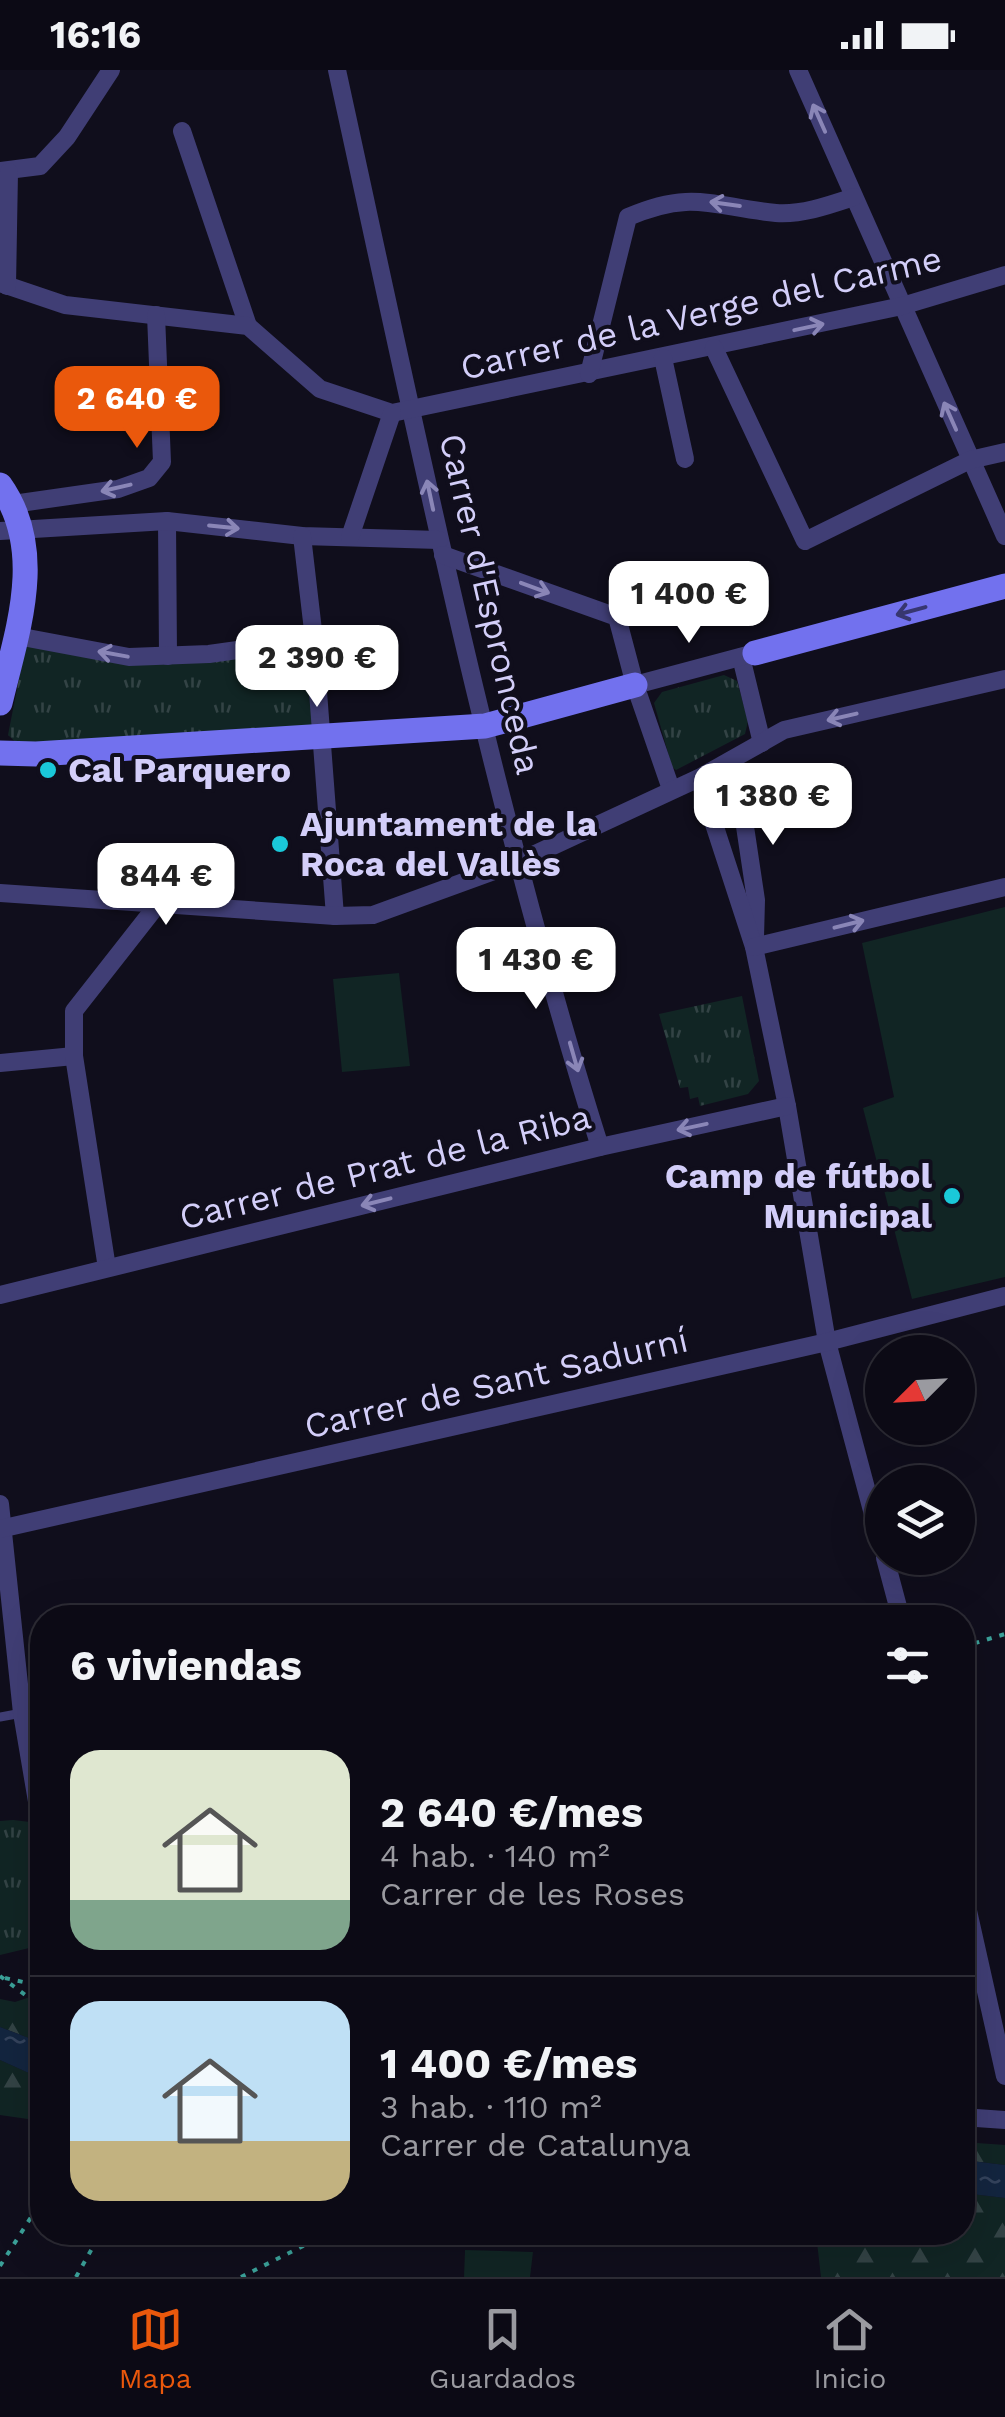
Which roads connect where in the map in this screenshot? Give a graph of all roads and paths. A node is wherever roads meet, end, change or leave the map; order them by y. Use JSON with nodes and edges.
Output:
{"nodes":[{"id":1,"x":112,"y":70,"type":"edge"},
{"id":2,"x":338,"y":70,"type":"edge"},
{"id":3,"x":798,"y":70,"type":"edge"},
{"id":4,"x":182,"y":131,"type":"dead end"},
{"id":5,"x":5,"y":171,"type":"edge"},
{"id":6,"x":854,"y":197,"type":"junction"},
{"id":7,"x":1005,"y":275,"type":"edge"},
{"id":8,"x":4,"y":284,"type":"edge"},
{"id":9,"x":902,"y":306,"type":"junction"},
{"id":10,"x":156,"y":315,"type":"junction"},
{"id":11,"x":248,"y":326,"type":"junction"},
{"id":12,"x":714,"y":348,"type":"junction"},
{"id":13,"x":663,"y":358,"type":"junction"},
{"id":14,"x":588,"y":374,"type":"junction"},
{"id":15,"x":402,"y":412,"type":"junction"},
{"id":16,"x":1005,"y":452,"type":"edge"},
{"id":17,"x":685,"y":459,"type":"dead end"},
{"id":18,"x":970,"y":460,"type":"junction"},
{"id":19,"x":7,"y":495,"type":"edge"},
{"id":20,"x":167,"y":521,"type":"junction"},
{"id":21,"x":11,"y":530,"type":"edge"},
{"id":22,"x":302,"y":536,"type":"junction"},
{"id":23,"x":1005,"y":536,"type":"edge"},
{"id":24,"x":350,"y":538,"type":"junction"},
{"id":25,"x":441,"y":547,"type":"junction"},
{"id":26,"x":1005,"y":586,"type":"edge"},
{"id":27,"x":16,"y":636,"type":"junction"},
{"id":28,"x":314,"y":639,"type":"junction"},
{"id":29,"x":748,"y":655,"type":"junction"},
{"id":30,"x":168,"y":656,"type":"junction"},
{"id":31,"x":1005,"y":679,"type":"edge"},
{"id":32,"x":635,"y":685,"type":"junction"},
{"id":33,"x":0,"y":703,"type":"edge"},
{"id":34,"x":485,"y":726,"type":"junction"},
{"id":35,"x":321,"y":737,"type":"junction"},
{"id":36,"x":762,"y":742,"type":"junction"},
{"id":37,"x":0,"y":753,"type":"edge"},
{"id":38,"x":732,"y":760,"type":"junction"},
{"id":39,"x":699,"y":778,"type":"junction"},
{"id":40,"x":671,"y":789,"type":"junction"},
{"id":41,"x":516,"y":863,"type":"junction"},
{"id":42,"x":1005,"y":887,"type":"edge"},
{"id":43,"x":0,"y":893,"type":"edge"},
{"id":44,"x":158,"y":904,"type":"junction"},
{"id":45,"x":335,"y":916,"type":"junction"},
{"id":46,"x":754,"y":947,"type":"junction"},
{"id":47,"x":74,"y":1056,"type":"junction"},
{"id":48,"x":0,"y":1063,"type":"edge"},
{"id":49,"x":788,"y":1106,"type":"junction"},
{"id":50,"x":600,"y":1147,"type":"junction"},
{"id":51,"x":107,"y":1268,"type":"junction"},
{"id":52,"x":0,"y":1295,"type":"edge"},
{"id":53,"x":1005,"y":1296,"type":"edge"},
{"id":54,"x":826,"y":1342,"type":"junction"},
{"id":55,"x":865,"y":1485,"type":"edge"},
{"id":56,"x":0,"y":1504,"type":"edge"},
{"id":57,"x":2,"y":1529,"type":"edge"},
{"id":58,"x":890,"y":1575,"type":"edge"},
{"id":59,"x":898,"y":1605,"type":"edge"},
{"id":60,"x":7,"y":1625,"type":"edge"},
{"id":61,"x":1005,"y":1634,"type":"edge"},
{"id":62,"x":975,"y":1643,"type":"edge"},
{"id":63,"x":22,"y":1713,"type":"junction"},
{"id":64,"x":0,"y":1717,"type":"edge"},
{"id":65,"x":30,"y":1761,"type":"edge"},
{"id":66,"x":975,"y":1942,"type":"edge"},
{"id":67,"x":0,"y":1976,"type":"edge"},
{"id":68,"x":30,"y":1984,"type":"edge"},
{"id":69,"x":30,"y":1999,"type":"edge"},
{"id":70,"x":1005,"y":2076,"type":"edge"},
{"id":71,"x":975,"y":2117,"type":"edge"},
{"id":72,"x":1005,"y":2120,"type":"edge"},
{"id":73,"x":30,"y":2219,"type":"edge"},
{"id":74,"x":93,"y":2245,"type":"edge"},
{"id":75,"x":305,"y":2245,"type":"edge"},
{"id":76,"x":0,"y":2266,"type":"edge"},
{"id":77,"x":76,"y":2277,"type":"edge"},
{"id":78,"x":241,"y":2277,"type":"edge"}],
"edges":[{"from":1,"to":5,"type":"street"},
{"from":2,"to":15,"type":"street","name":"Carrer d'Espronceda"},
{"from":6,"to":3,"type":"street","one_way":true},
{"from":4,"to":11,"type":"street"},
{"from":5,"to":8,"type":"street"},
{"from":6,"to":9,"type":"street"},
{"from":6,"to":14,"type":"street","one_way":true},
{"from":7,"to":9,"type":"street","name":"Carrer de la Verge del Carme"},
{"from":8,"to":10,"type":"street"},
{"from":12,"to":9,"type":"street","name":"Carrer de la Verge del Carme","one_way":true},
{"from":18,"to":9,"type":"street","one_way":true},
{"from":10,"to":11,"type":"street"},
{"from":10,"to":19,"type":"street","one_way":true},
{"from":11,"to":15,"type":"street"},
{"from":12,"to":13,"type":"street","name":"Carrer de la Verge del Carme"},
{"from":12,"to":18,"type":"street"},
{"from":13,"to":14,"type":"street","name":"Carrer de la Verge del Carme"},
{"from":13,"to":17,"type":"street"},
{"from":14,"to":15,"type":"street","name":"Carrer de la Verge del Carme"},
{"from":15,"to":24,"type":"street"},
{"from":25,"to":15,"type":"street","name":"Carrer d'Espronceda","one_way":true},
{"from":16,"to":18,"type":"street"},
{"from":18,"to":23,"type":"street"},
{"from":19,"to":21,"type":"street"},
{"from":20,"to":21,"type":"street"},
{"from":20,"to":22,"type":"street","one_way":true},
{"from":20,"to":30,"type":"street"},
{"from":21,"to":27,"type":"street"},
{"from":22,"to":24,"type":"street"},
{"from":22,"to":28,"type":"street"},
{"from":24,"to":25,"type":"street"},
{"from":25,"to":32,"type":"street","one_way":true},
{"from":25,"to":34,"type":"street","name":"Carrer d'Espronceda"},
{"from":26,"to":29,"type":"street","one_way":true},
{"from":30,"to":27,"type":"street","one_way":true},
{"from":27,"to":33,"type":"street"},
{"from":28,"to":30,"type":"street"},
{"from":28,"to":35,"type":"street"},
{"from":29,"to":32,"type":"street"},
{"from":29,"to":36,"type":"street"},
{"from":31,"to":36,"type":"street","one_way":true},
{"from":32,"to":34,"type":"street"},
{"from":32,"to":40,"type":"street"},
{"from":34,"to":35,"type":"street"},
{"from":34,"to":41,"type":"street","name":"Carrer d'Espronceda"},
{"from":35,"to":37,"type":"street"},
{"from":35,"to":45,"type":"street"},
{"from":36,"to":38,"type":"street"},
{"from":38,"to":39,"type":"street"},
{"from":38,"to":46,"type":"street"},
{"from":39,"to":40,"type":"street"},
{"from":39,"to":46,"type":"street"},
{"from":40,"to":41,"type":"street"},
{"from":41,"to":45,"type":"street"},
{"from":41,"to":50,"type":"street","name":"Carrer d'Espronceda","one_way":true},
{"from":46,"to":42,"type":"street","one_way":true},
{"from":43,"to":44,"type":"street"},
{"from":44,"to":45,"type":"street"},
{"from":44,"to":47,"type":"street"},
{"from":46,"to":49,"type":"street"},
{"from":47,"to":48,"type":"street"},
{"from":47,"to":51,"type":"street"},
{"from":49,"to":50,"type":"street","name":"Carrer de Prat de la Riba","one_way":true},
{"from":49,"to":54,"type":"street"},
{"from":50,"to":51,"type":"street","name":"Carrer de Prat de la Riba","one_way":true},
{"from":51,"to":52,"type":"street","name":"Carrer de Prat de la Riba"},
{"from":53,"to":54,"type":"street","name":"Carrer de Sant Sadurní"},
{"from":54,"to":55,"type":"street"},
{"from":54,"to":57,"type":"street","name":"Carrer de Sant Sadurní"},
{"from":56,"to":57,"type":"street"},
{"from":57,"to":60,"type":"street"},
{"from":58,"to":59,"type":"street"},
{"from":60,"to":63,"type":"street"},
{"from":61,"to":62,"type":"path"},
{"from":63,"to":64,"type":"lane"},
{"from":63,"to":65,"type":"street"},
{"from":66,"to":70,"type":"street"},
{"from":67,"to":68,"type":"path"},
{"from":67,"to":69,"type":"path"},
{"from":71,"to":72,"type":"street"},
{"from":73,"to":76,"type":"path"},
{"from":74,"to":77,"type":"path"},
{"from":75,"to":78,"type":"path"}]}
